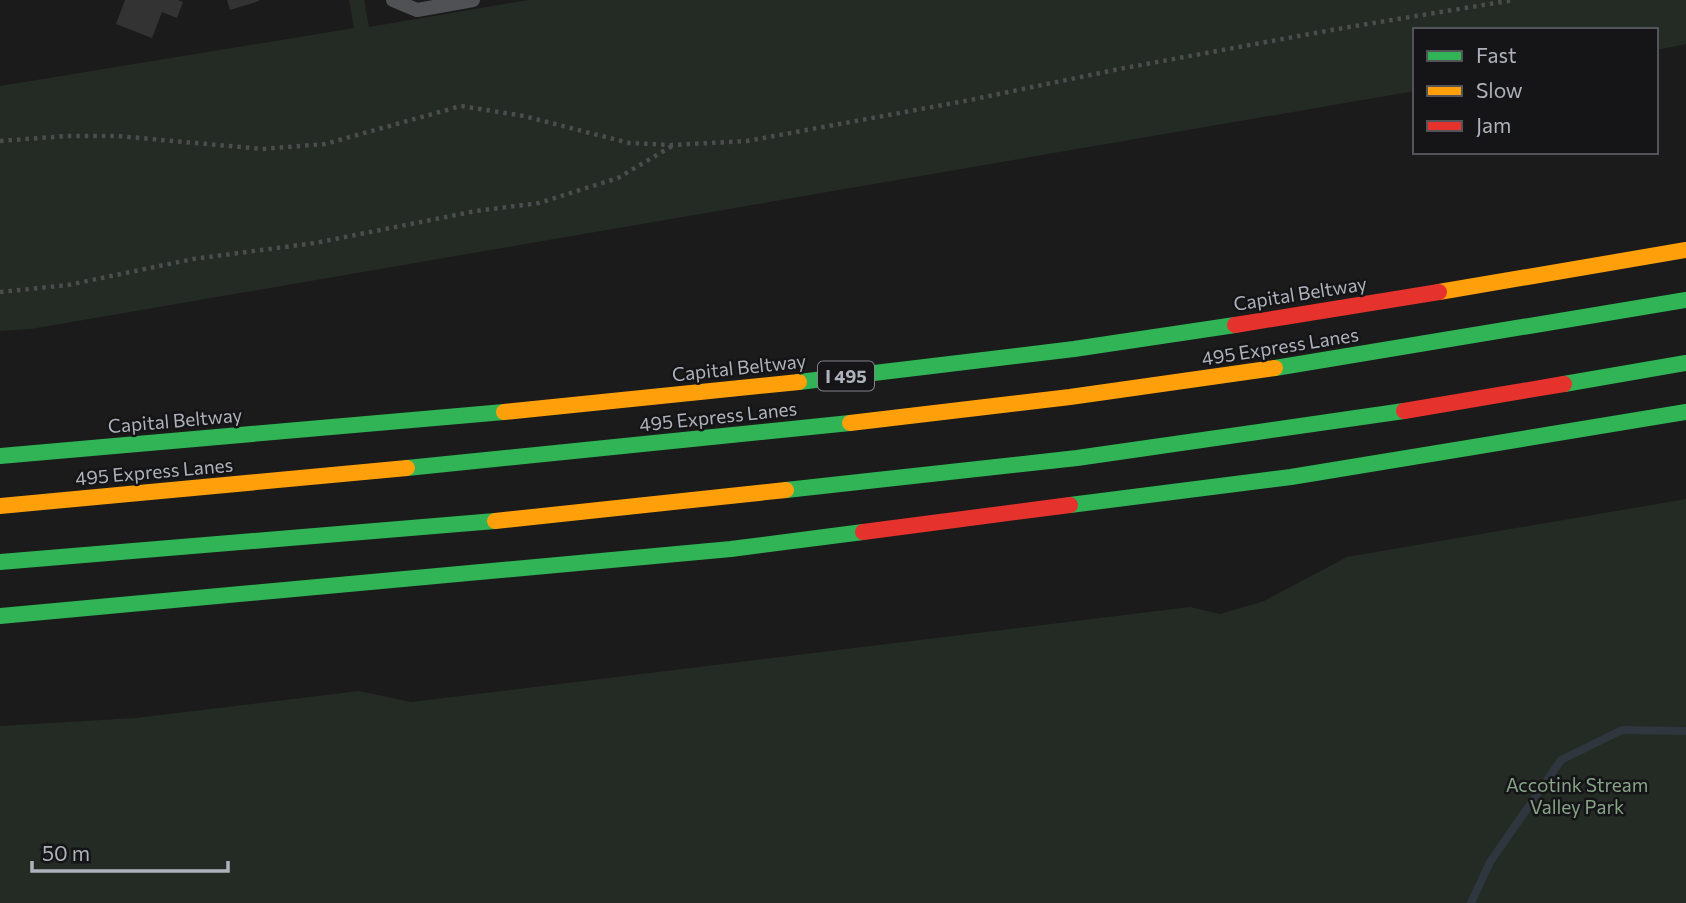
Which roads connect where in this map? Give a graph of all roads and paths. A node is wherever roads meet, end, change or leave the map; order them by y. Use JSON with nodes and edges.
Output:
{"nodes":[{"id":1,"x":393,"y":0,"type":"edge"},
{"id":2,"x":473,"y":0,"type":"edge"},
{"id":3,"x":1514,"y":0,"type":"edge"},
{"id":4,"x":0,"y":141,"type":"edge"},
{"id":5,"x":672,"y":145,"type":"junction"},
{"id":6,"x":1686,"y":250,"type":"edge"},
{"id":7,"x":0,"y":292,"type":"edge"},
{"id":8,"x":1686,"y":300,"type":"edge"},
{"id":9,"x":1686,"y":363,"type":"edge"},
{"id":10,"x":1686,"y":412,"type":"edge"},
{"id":11,"x":0,"y":456,"type":"edge"},
{"id":12,"x":0,"y":506,"type":"edge"},
{"id":13,"x":0,"y":562,"type":"edge"},
{"id":14,"x":0,"y":616,"type":"edge"}],
"edges":[{"from":1,"to":2,"type":"lane"},
{"from":3,"to":5,"type":"path"},
{"from":4,"to":5,"type":"path"},
{"from":5,"to":7,"type":"path"},
{"from":6,"to":11,"type":"highway","name":"Capital Beltway","number":"I 495"},
{"from":8,"to":12,"type":"highway","name":"495 Express Lanes"},
{"from":9,"to":13,"type":"highway"},
{"from":10,"to":14,"type":"highway"}]}
